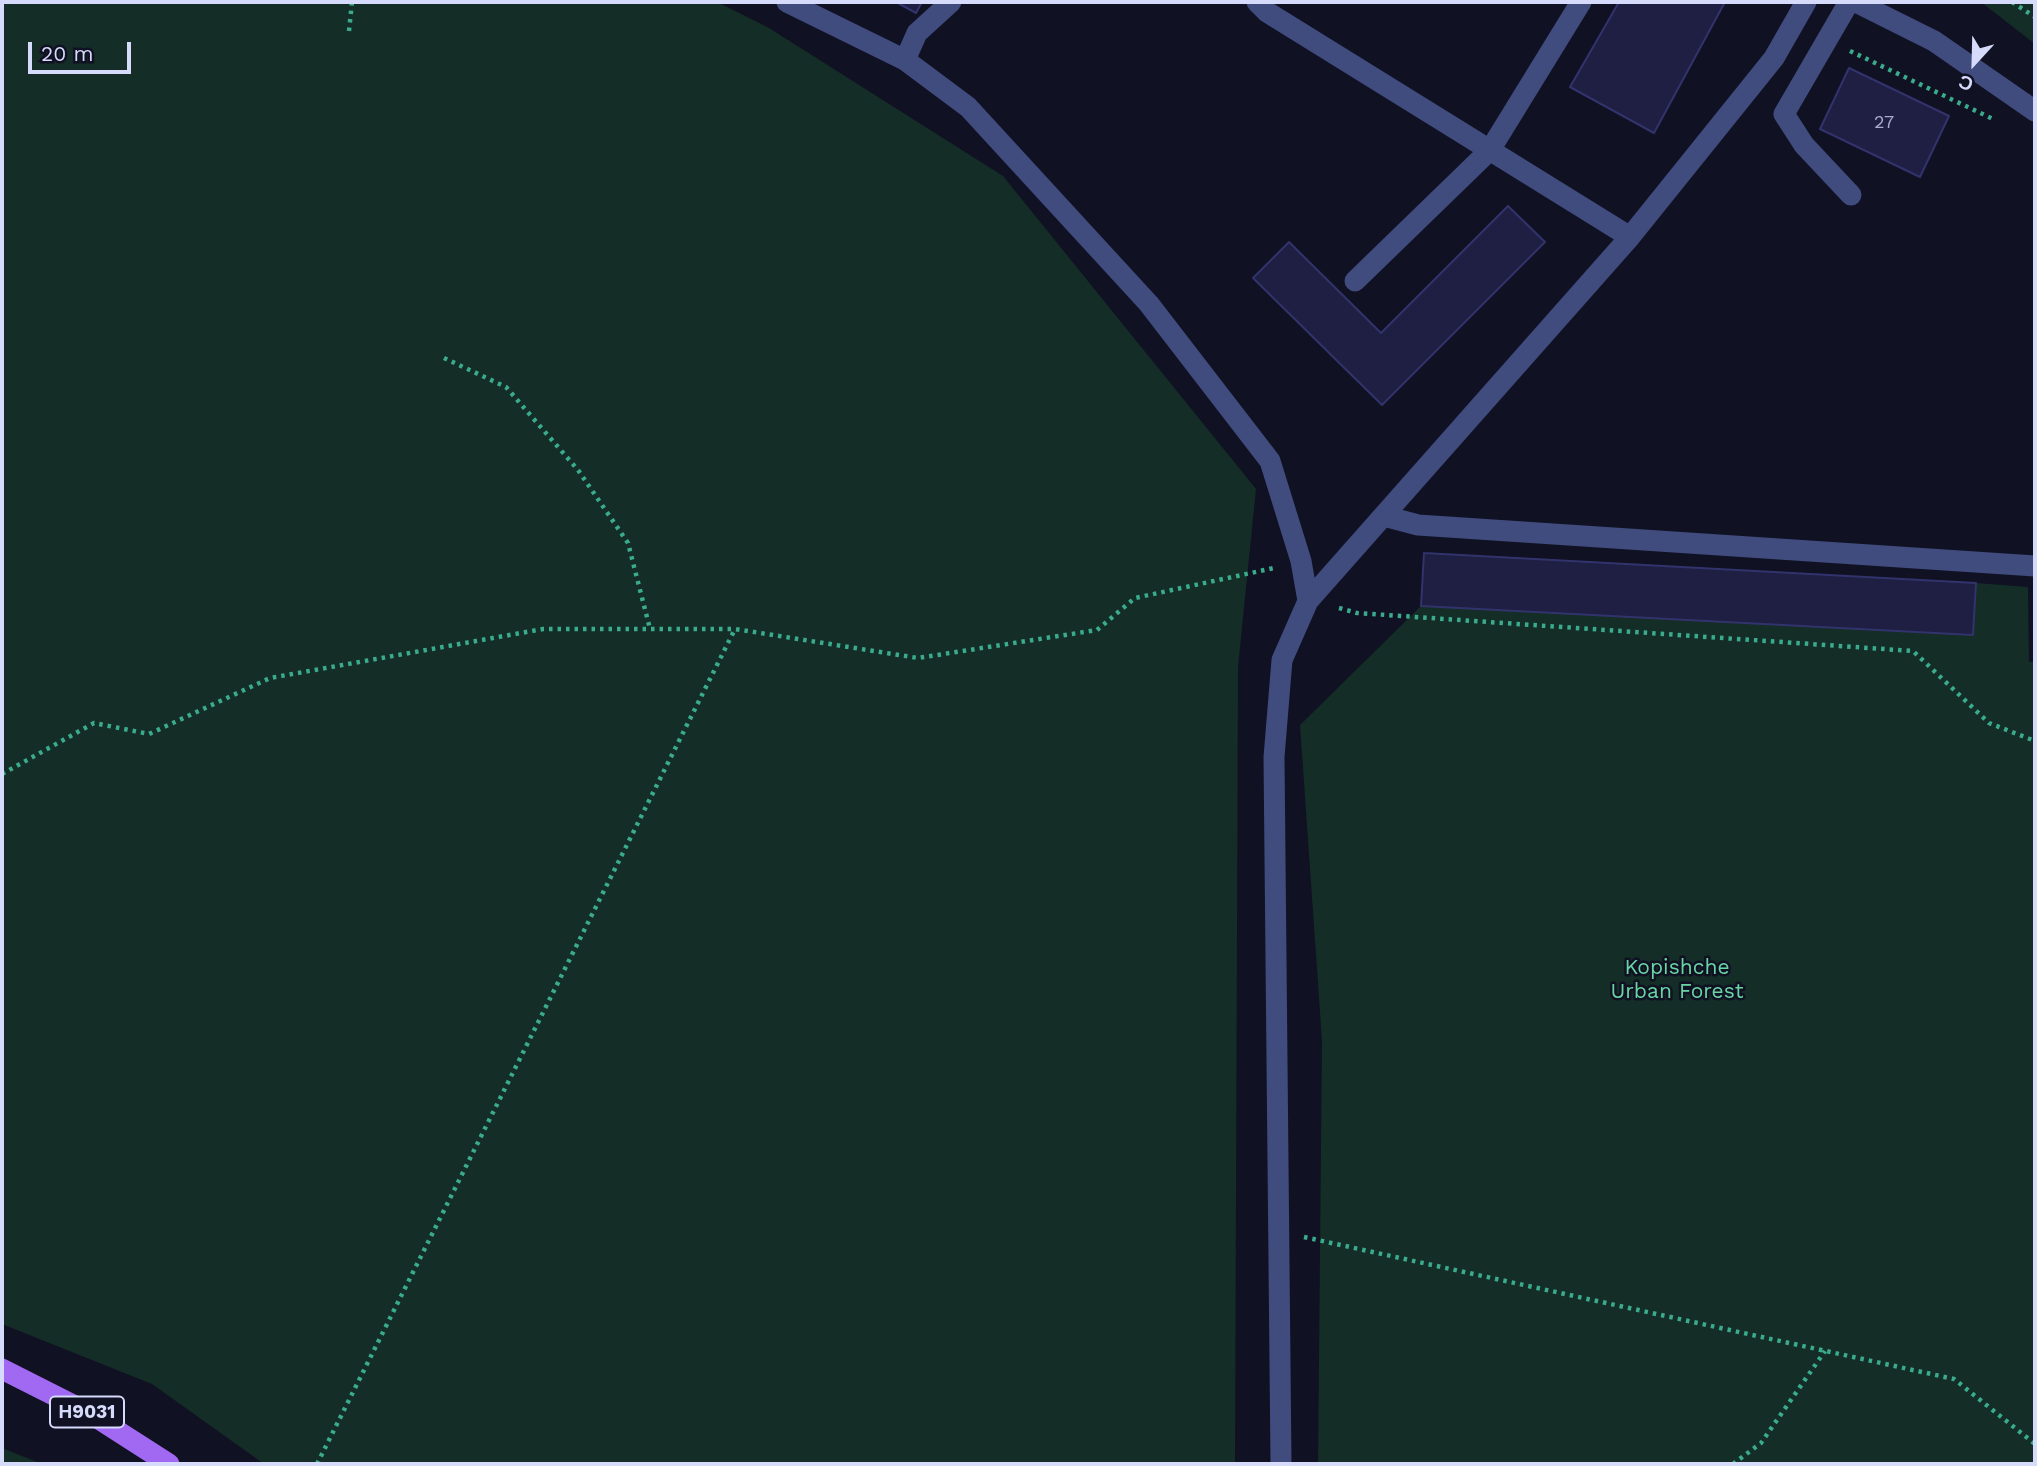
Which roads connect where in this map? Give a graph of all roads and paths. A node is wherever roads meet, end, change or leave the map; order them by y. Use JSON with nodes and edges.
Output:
{"nodes":[{"id":1,"x":352,"y":2,"type":"edge"},
{"id":2,"x":788,"y":2,"type":"edge"},
{"id":3,"x":951,"y":2,"type":"edge"},
{"id":4,"x":1257,"y":2,"type":"edge"},
{"id":5,"x":1581,"y":2,"type":"edge"},
{"id":6,"x":1806,"y":2,"type":"edge"},
{"id":7,"x":1849,"y":2,"type":"edge"},
{"id":8,"x":1856,"y":2,"type":"edge"},
{"id":9,"x":2011,"y":2,"type":"edge"},
{"id":10,"x":2035,"y":18,"type":"edge"},
{"id":11,"x":349,"y":31,"type":"dead end"},
{"id":12,"x":1826,"y":40,"type":"junction"},
{"id":13,"x":905,"y":60,"type":"junction"},
{"id":14,"x":2035,"y":111,"type":"edge"},
{"id":15,"x":1998,"y":122,"type":"dead end"},
{"id":16,"x":1490,"y":150,"type":"junction"},
{"id":17,"x":1851,"y":195,"type":"dead end"},
{"id":18,"x":1630,"y":237,"type":"junction"},
{"id":19,"x":1355,"y":281,"type":"dead end"},
{"id":20,"x":444,"y":358,"type":"dead end"},
{"id":21,"x":1384,"y":516,"type":"junction"},
{"id":22,"x":1301,"y":562,"type":"junction"},
{"id":23,"x":2035,"y":566,"type":"edge"},
{"id":24,"x":1308,"y":601,"type":"junction"},
{"id":25,"x":650,"y":629,"type":"junction"},
{"id":26,"x":735,"y":629,"type":"junction"},
{"id":27,"x":2035,"y":741,"type":"edge"},
{"id":28,"x":2,"y":774,"type":"edge"},
{"id":29,"x":1281,"y":1232,"type":"junction"},
{"id":30,"x":1825,"y":1351,"type":"junction"},
{"id":31,"x":2,"y":1369,"type":"edge"},
{"id":32,"x":2035,"y":1444,"type":"edge"},
{"id":33,"x":169,"y":1464,"type":"edge"},
{"id":34,"x":317,"y":1464,"type":"edge"},
{"id":35,"x":1281,"y":1464,"type":"edge"},
{"id":36,"x":1733,"y":1464,"type":"edge"}],
"edges":[{"from":1,"to":11,"type":"path"},
{"from":2,"to":13,"type":"street"},
{"from":3,"to":13,"type":"street"},
{"from":4,"to":16,"type":"street"},
{"from":5,"to":16,"type":"street"},
{"from":6,"to":18,"type":"street"},
{"from":7,"to":12,"type":"street"},
{"from":8,"to":14,"type":"street"},
{"from":9,"to":10,"type":"path"},
{"from":12,"to":15,"type":"path"},
{"from":12,"to":17,"type":"street"},
{"from":13,"to":22,"type":"street"},
{"from":16,"to":18,"type":"street"},
{"from":16,"to":19,"type":"street"},
{"from":18,"to":21,"type":"street"},
{"from":20,"to":25,"type":"path"},
{"from":21,"to":23,"type":"street"},
{"from":21,"to":24,"type":"street"},
{"from":22,"to":24,"type":"street"},
{"from":22,"to":26,"type":"path"},
{"from":24,"to":27,"type":"path"},
{"from":24,"to":29,"type":"street"},
{"from":25,"to":26,"type":"path"},
{"from":25,"to":28,"type":"path"},
{"from":26,"to":34,"type":"path"},
{"from":29,"to":30,"type":"path"},
{"from":29,"to":35,"type":"street"},
{"from":30,"to":32,"type":"path"},
{"from":30,"to":36,"type":"path"},
{"from":31,"to":33,"type":"main road","number":"Н9031"}]}
